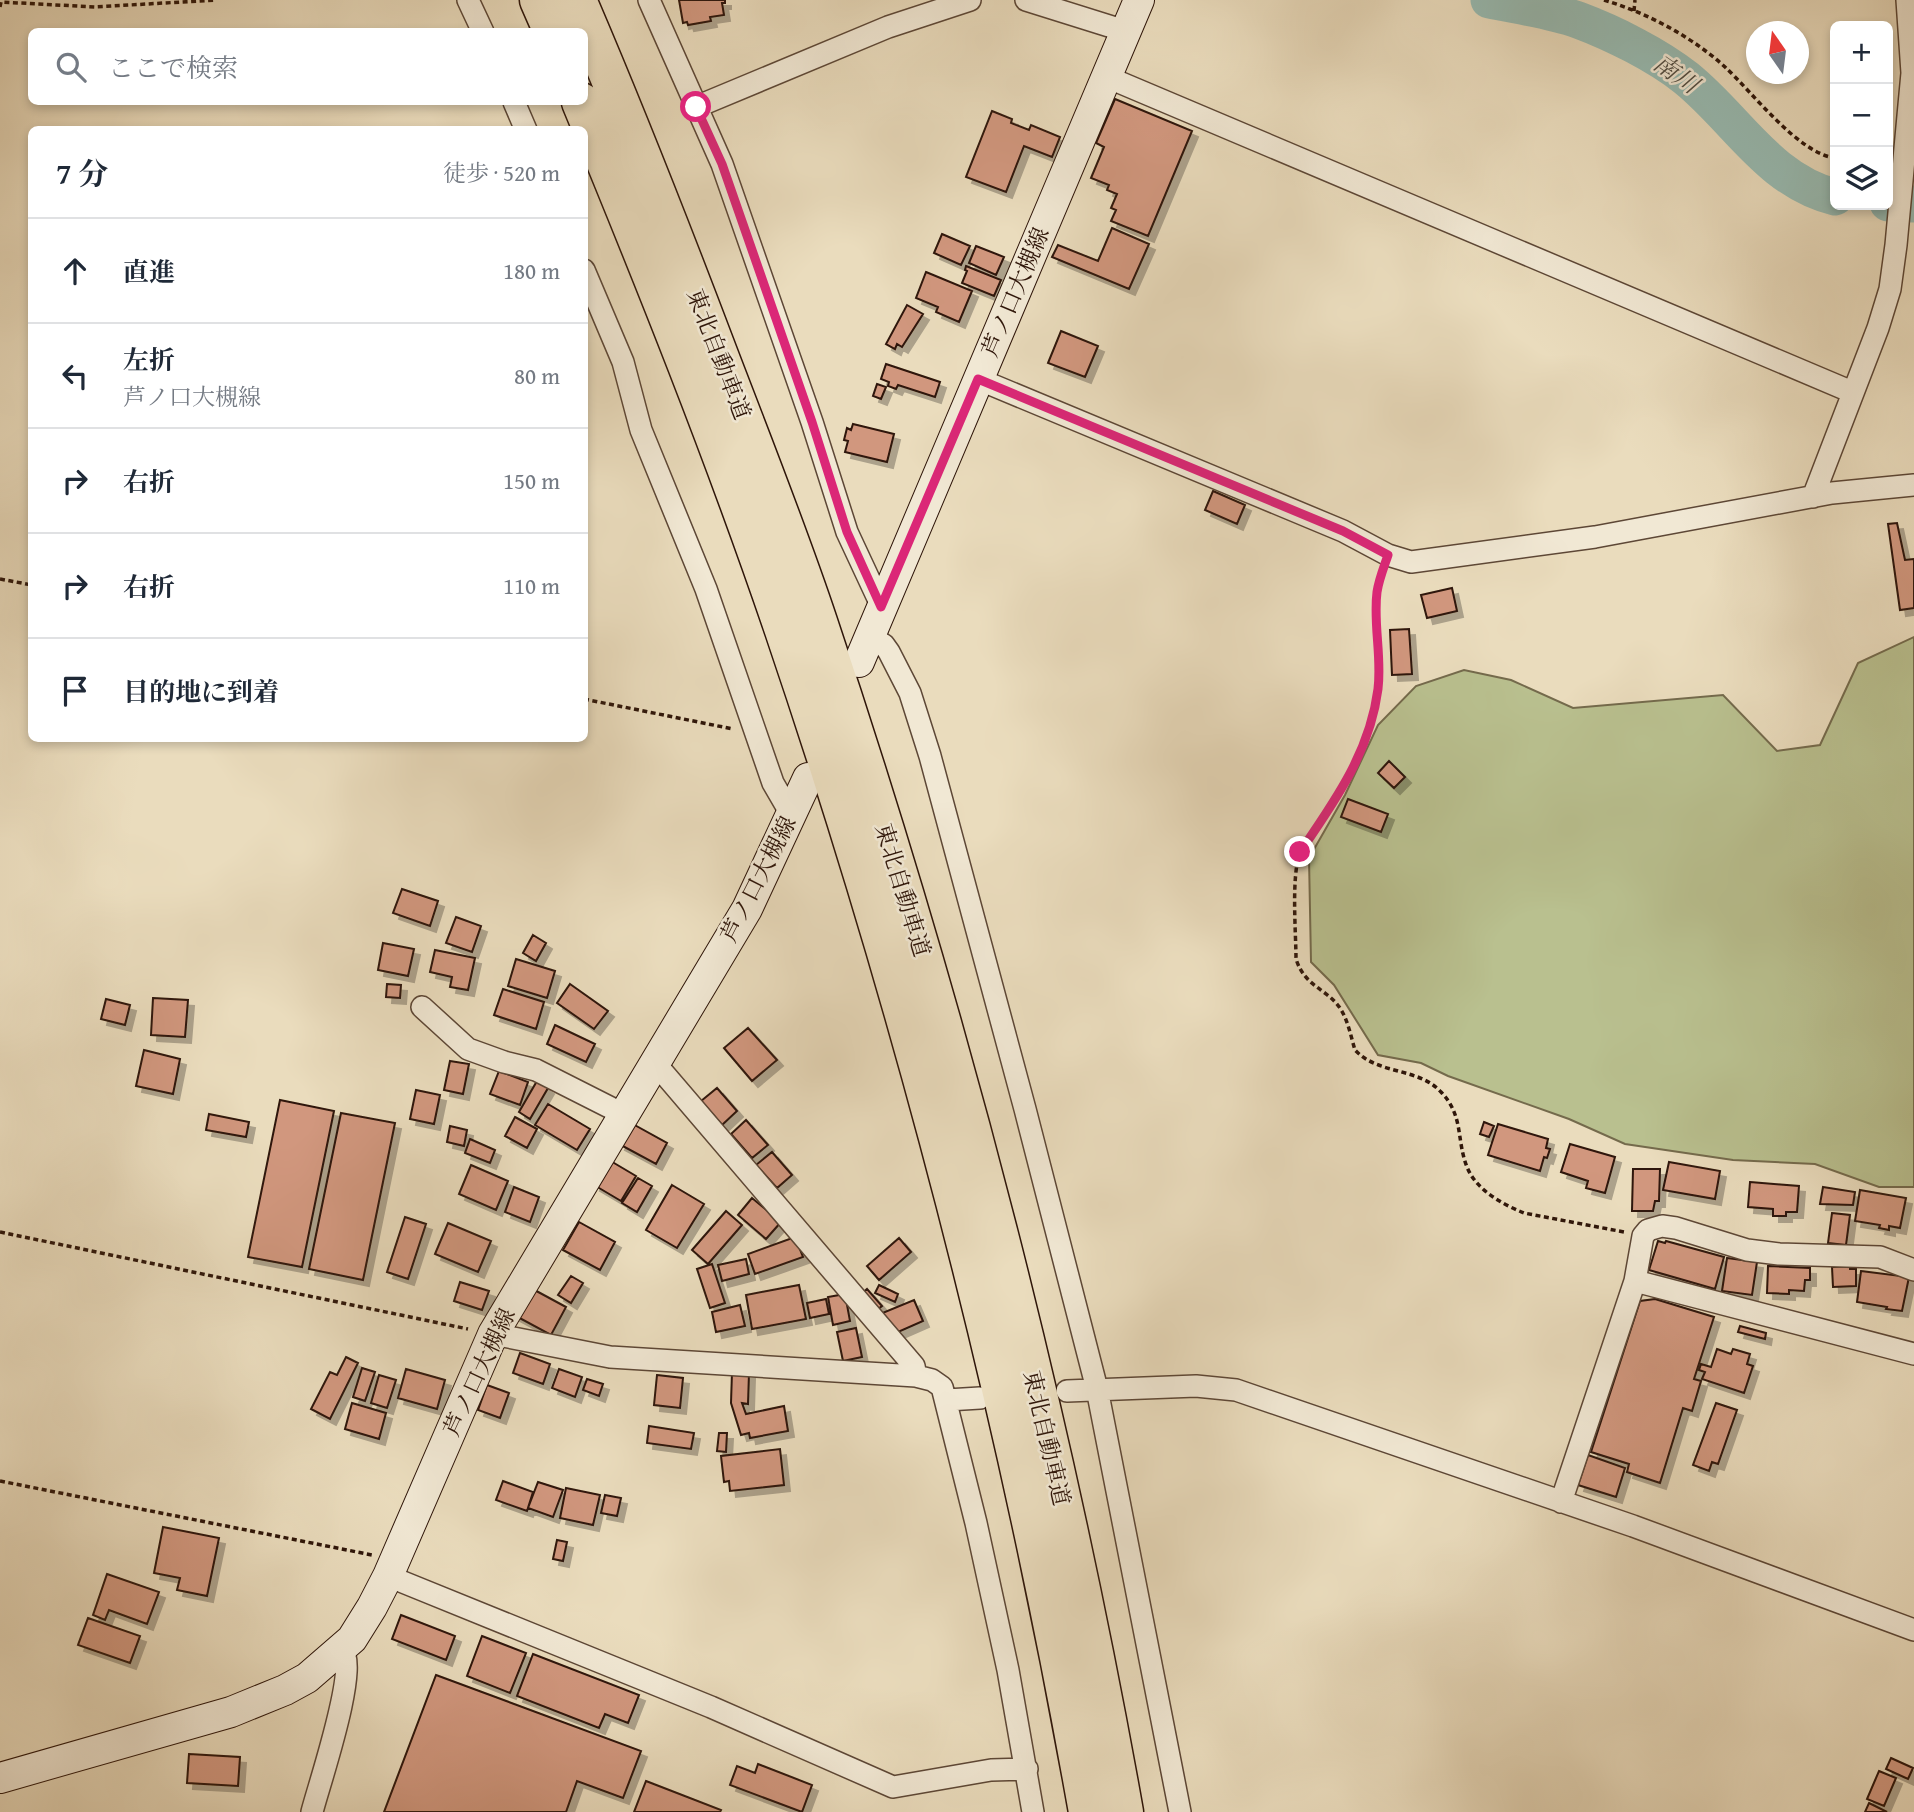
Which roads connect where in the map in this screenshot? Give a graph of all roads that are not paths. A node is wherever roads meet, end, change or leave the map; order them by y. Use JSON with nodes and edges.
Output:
{"nodes":[{"id":1,"x":468,"y":0,"type":"edge"},
{"id":2,"x":539,"y":0,"type":"edge"},
{"id":3,"x":577,"y":0,"type":"edge"},
{"id":4,"x":649,"y":0,"type":"edge"},
{"id":5,"x":970,"y":0,"type":"edge"},
{"id":6,"x":1026,"y":0,"type":"edge"},
{"id":7,"x":1139,"y":0,"type":"edge"},
{"id":8,"x":1907,"y":0,"type":"edge"},
{"id":9,"x":481,"y":28,"type":"edge"},
{"id":10,"x":551,"y":28,"type":"edge"},
{"id":11,"x":1125,"y":31,"type":"junction"},
{"id":12,"x":1107,"y":77,"type":"junction"},
{"id":13,"x":515,"y":105,"type":"edge"},
{"id":14,"x":583,"y":105,"type":"edge"},
{"id":15,"x":696,"y":107,"type":"junction"},
{"id":16,"x":524,"y":126,"type":"edge"},
{"id":17,"x":588,"y":281,"type":"edge"},
{"id":18,"x":978,"y":379,"type":"junction"},
{"id":19,"x":1852,"y":392,"type":"junction"},
{"id":20,"x":1914,"y":485,"type":"edge"},
{"id":21,"x":1812,"y":497,"type":"junction"},
{"id":22,"x":881,"y":607,"type":"junction"},
{"id":23,"x":864,"y":649,"type":"joint"},
{"id":24,"x":808,"y":778,"type":"dead end"},
{"id":25,"x":791,"y":814,"type":"junction"},
{"id":26,"x":422,"y":1007,"type":"dead end"},
{"id":27,"x":654,"y":1063,"type":"junction"},
{"id":28,"x":624,"y":1114,"type":"junction"},
{"id":29,"x":1914,"y":1270,"type":"edge"},
{"id":30,"x":1635,"y":1281,"type":"junction"},
{"id":31,"x":493,"y":1334,"type":"junction"},
{"id":32,"x":1914,"y":1354,"type":"edge"},
{"id":33,"x":915,"y":1376,"type":"junction"},
{"id":34,"x":1097,"y":1389,"type":"junction"},
{"id":35,"x":1067,"y":1391,"type":"dead end"},
{"id":36,"x":980,"y":1398,"type":"dead end"},
{"id":37,"x":947,"y":1400,"type":"junction"},
{"id":38,"x":1561,"y":1502,"type":"junction"},
{"id":39,"x":391,"y":1568,"type":"junction"},
{"id":40,"x":1914,"y":1630,"type":"edge"},
{"id":41,"x":342,"y":1649,"type":"junction"},
{"id":42,"x":1027,"y":1769,"type":"junction"},
{"id":43,"x":0,"y":1778,"type":"edge"},
{"id":44,"x":312,"y":1812,"type":"edge"},
{"id":45,"x":1033,"y":1812,"type":"edge"},
{"id":46,"x":1088,"y":1812,"type":"edge"},
{"id":47,"x":1124,"y":1812,"type":"edge"},
{"id":48,"x":1180,"y":1812,"type":"edge"}],
"edges":[{"from":1,"to":9,"type":"street"},
{"from":2,"to":10,"type":"highway"},
{"from":3,"to":47,"type":"highway","name":"東北自動車道"},
{"from":4,"to":15,"type":"street"},
{"from":5,"to":15,"type":"street"},
{"from":6,"to":11,"type":"street"},
{"from":7,"to":11,"type":"main road","name":"芦ノ口大槻線"},
{"from":8,"to":19,"type":"street"},
{"from":11,"to":12,"type":"main road","name":"芦ノ口大槻線"},
{"from":12,"to":18,"type":"main road","name":"芦ノ口大槻線"},
{"from":12,"to":19,"type":"street"},
{"from":13,"to":16,"type":"street"},
{"from":14,"to":46,"type":"highway","name":"東北自動車道"},
{"from":15,"to":22,"type":"street"},
{"from":17,"to":25,"type":"street"},
{"from":18,"to":21,"type":"street"},
{"from":18,"to":22,"type":"main road","name":"芦ノ口大槻線"},
{"from":19,"to":21,"type":"street"},
{"from":20,"to":21,"type":"street"},
{"from":22,"to":23,"type":"main road","name":"芦ノ口大槻線"},
{"from":23,"to":34,"type":"street"},
{"from":24,"to":25,"type":"main road","name":"芦ノ口大槻線"},
{"from":25,"to":27,"type":"main road","name":"芦ノ口大槻線"},
{"from":26,"to":28,"type":"street"},
{"from":27,"to":28,"type":"main road","name":"芦ノ口大槻線"},
{"from":27,"to":33,"type":"street"},
{"from":28,"to":31,"type":"main road","name":"芦ノ口大槻線"},
{"from":29,"to":30,"type":"street"},
{"from":30,"to":32,"type":"street"},
{"from":30,"to":38,"type":"street"},
{"from":31,"to":33,"type":"street"},
{"from":31,"to":39,"type":"main road","name":"芦ノ口大槻線"},
{"from":33,"to":37,"type":"street"},
{"from":34,"to":35,"type":"street"},
{"from":34,"to":38,"type":"street"},
{"from":34,"to":48,"type":"street"},
{"from":36,"to":37,"type":"street"},
{"from":37,"to":42,"type":"street"},
{"from":38,"to":40,"type":"street"},
{"from":39,"to":41,"type":"main road","name":"芦ノ口大槻線"},
{"from":39,"to":42,"type":"street"},
{"from":41,"to":43,"type":"main road","name":"芦ノ口大槻線"},
{"from":41,"to":44,"type":"street"},
{"from":42,"to":45,"type":"street"}]}
